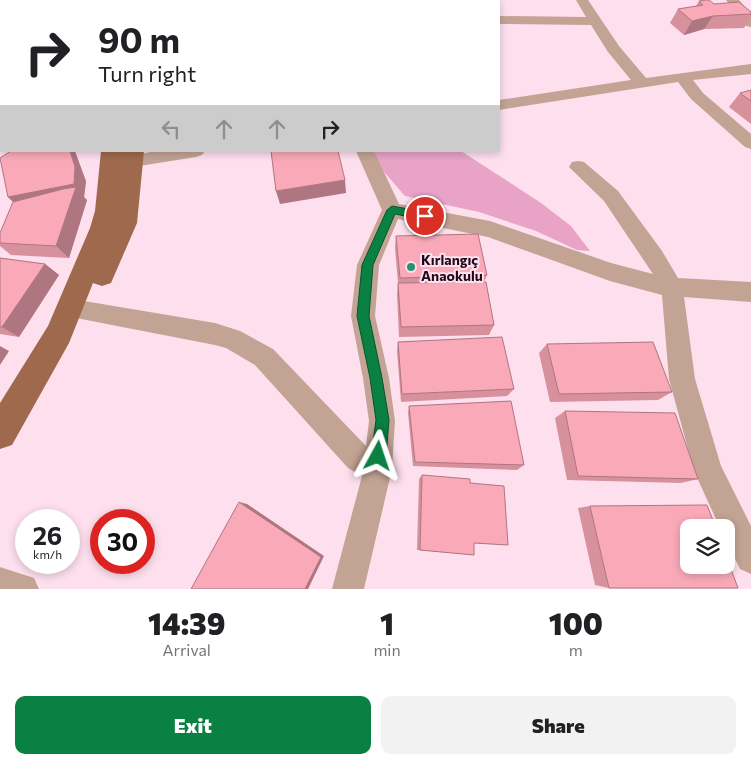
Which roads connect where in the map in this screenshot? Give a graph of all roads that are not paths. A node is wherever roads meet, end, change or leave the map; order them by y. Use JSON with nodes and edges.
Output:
{"nodes":[{"id":1,"x":570,"y":0,"type":"edge"},
{"id":2,"x":732,"y":0,"type":"edge"},
{"id":3,"x":583,"y":3,"type":"edge"},
{"id":4,"x":500,"y":20,"type":"edge"},
{"id":5,"x":594,"y":21,"type":"junction"},
{"id":6,"x":751,"y":23,"type":"edge"},
{"id":7,"x":751,"y":69,"type":"edge"},
{"id":8,"x":682,"y":77,"type":"junction"},
{"id":9,"x":642,"y":83,"type":"junction"},
{"id":10,"x":500,"y":105,"type":"edge"},
{"id":11,"x":751,"y":143,"type":"edge"},
{"id":12,"x":173,"y":152,"type":"edge"},
{"id":13,"x":365,"y":152,"type":"edge"},
{"id":14,"x":128,"y":154,"type":"edge"},
{"id":15,"x":578,"y":167,"type":"dead end"},
{"id":16,"x":392,"y":210,"type":"junction"},
{"id":17,"x":672,"y":287,"type":"junction"},
{"id":18,"x":751,"y":292,"type":"edge"},
{"id":19,"x":84,"y":311,"type":"junction"},
{"id":20,"x":59,"y":334,"type":"junction"},
{"id":21,"x":0,"y":433,"type":"edge"},
{"id":22,"x":378,"y":469,"type":"junction"},
{"id":23,"x":751,"y":558,"type":"edge"},
{"id":24,"x":0,"y":583,"type":"edge"},
{"id":25,"x":22,"y":589,"type":"edge"},
{"id":26,"x":348,"y":589,"type":"edge"}],
"edges":[{"from":1,"to":3,"type":"street"},
{"from":2,"to":6,"type":"street"},
{"from":3,"to":5,"type":"street"},
{"from":4,"to":5,"type":"street"},
{"from":5,"to":9,"type":"street"},
{"from":7,"to":8,"type":"street"},
{"from":8,"to":9,"type":"street"},
{"from":8,"to":11,"type":"street"},
{"from":9,"to":10,"type":"street"},
{"from":12,"to":14,"type":"street"},
{"from":13,"to":16,"type":"street"},
{"from":14,"to":19,"type":"main road"},
{"from":14,"to":20,"type":"main road"},
{"from":15,"to":17,"type":"street"},
{"from":16,"to":17,"type":"street"},
{"from":16,"to":22,"type":"street"},
{"from":17,"to":18,"type":"street"},
{"from":17,"to":23,"type":"street"},
{"from":19,"to":20,"type":"main road"},
{"from":19,"to":22,"type":"street"},
{"from":20,"to":21,"type":"main road"},
{"from":22,"to":26,"type":"street"},
{"from":24,"to":25,"type":"street"}]}
